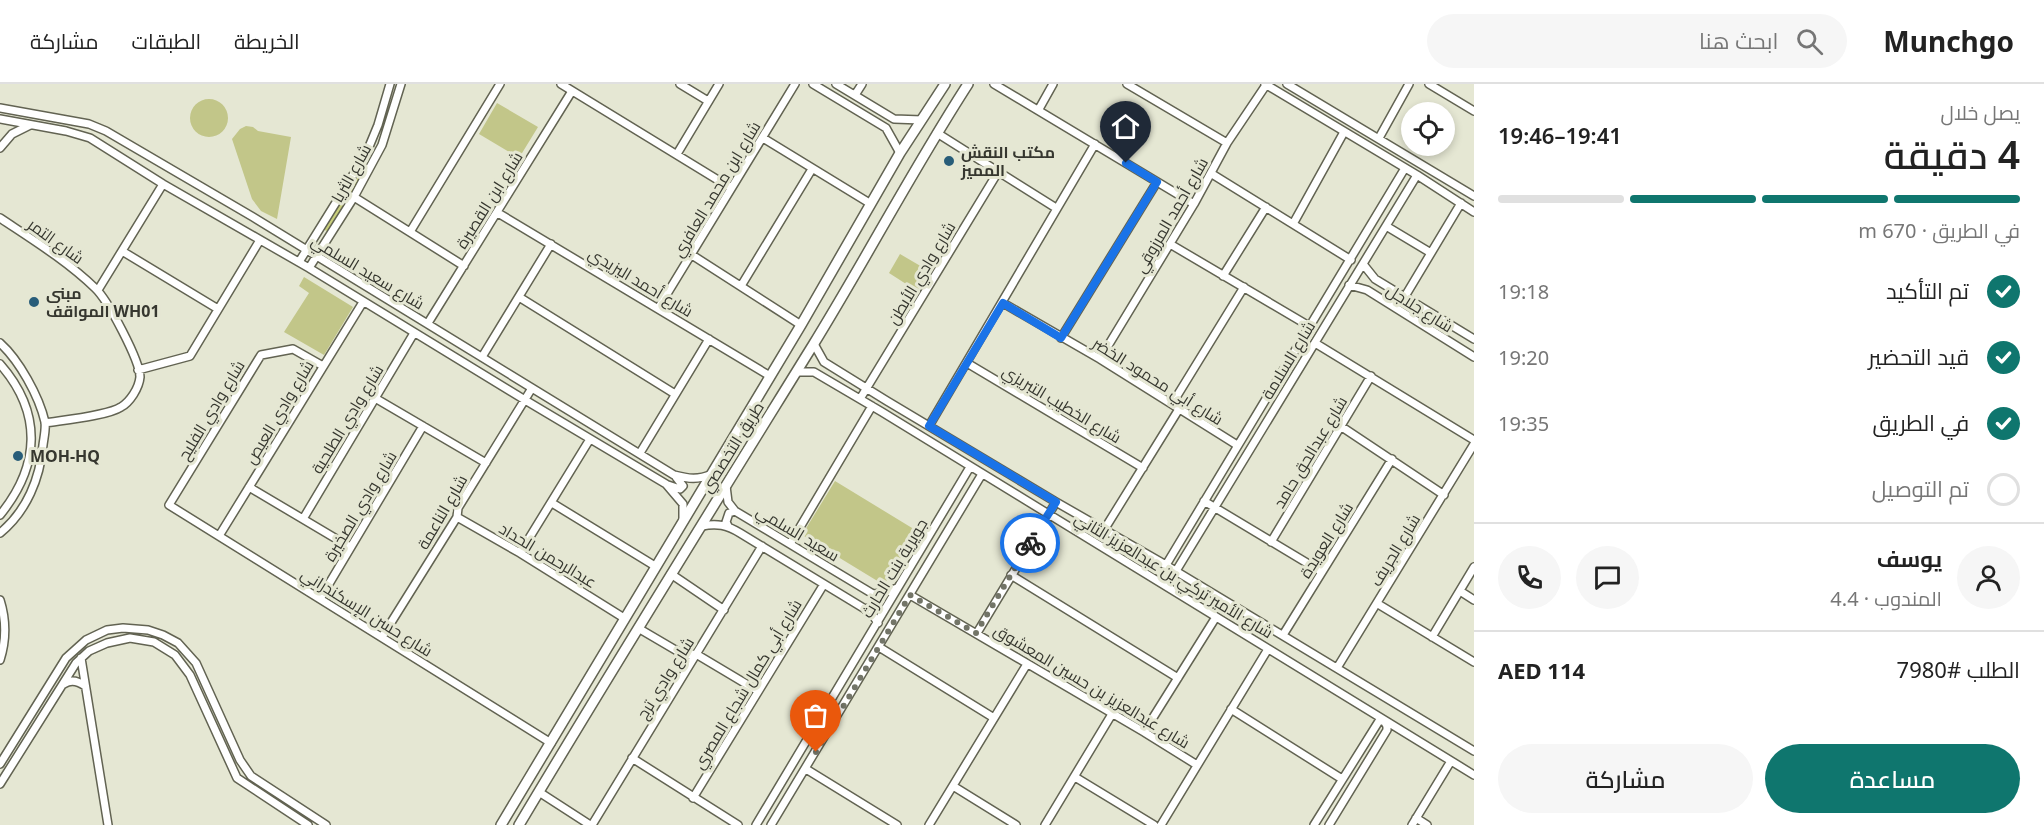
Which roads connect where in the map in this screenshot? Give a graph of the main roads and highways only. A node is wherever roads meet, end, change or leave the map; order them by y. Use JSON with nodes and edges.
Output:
{"nodes":[{"id":1,"x":945,"y":84,"type":"edge"},
{"id":2,"x":968,"y":84,"type":"edge"},
{"id":3,"x":501,"y":825,"type":"edge"},
{"id":4,"x":519,"y":825,"type":"edge"}],
"edges":[{"from":1,"to":3,"type":"main road","name":"طريق التخصصي"},
{"from":2,"to":4,"type":"main road","name":"طريق التخصصي"}]}
